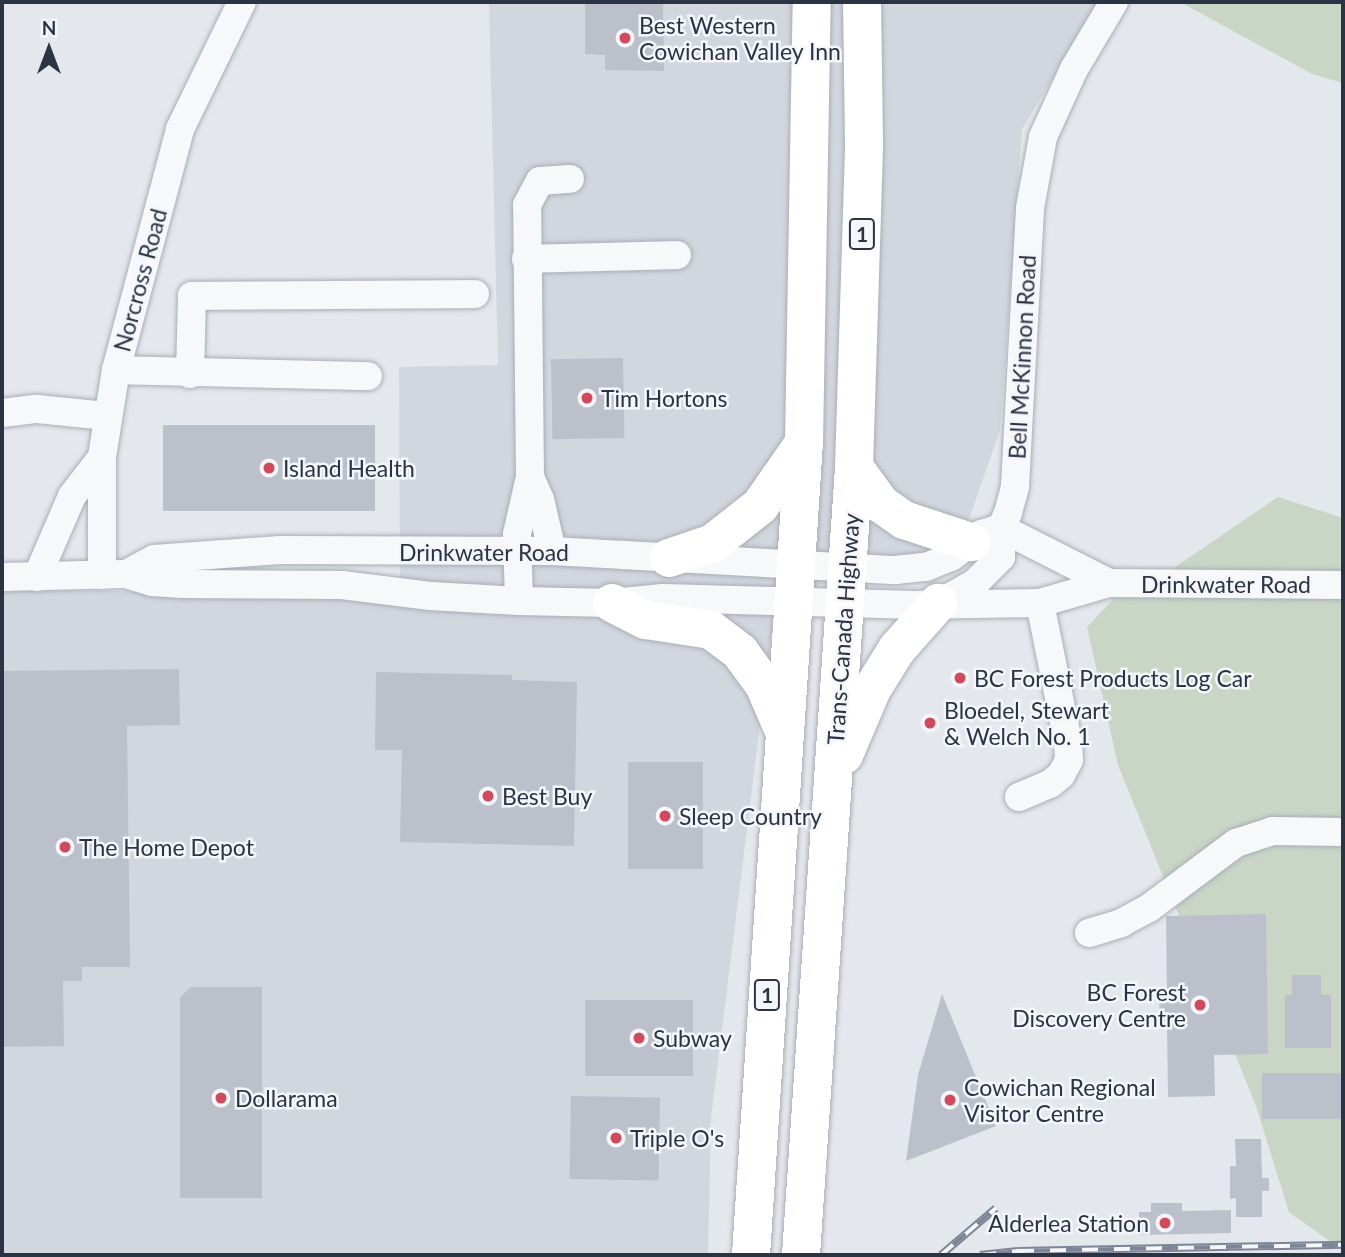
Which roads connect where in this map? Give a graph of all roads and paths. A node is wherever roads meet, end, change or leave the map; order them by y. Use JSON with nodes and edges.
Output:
{"nodes":[{"id":1,"x":242,"y":2,"type":"edge"},
{"id":2,"x":812,"y":2,"type":"edge"},
{"id":3,"x":863,"y":2,"type":"edge"},
{"id":4,"x":1114,"y":2,"type":"edge"},
{"id":5,"x":570,"y":179,"type":"dead end"},
{"id":6,"x":677,"y":255,"type":"dead end"},
{"id":7,"x":526,"y":258,"type":"junction"},
{"id":8,"x":475,"y":294,"type":"dead end"},
{"id":9,"x":116,"y":370,"type":"junction"},
{"id":10,"x":190,"y":374,"type":"junction"},
{"id":11,"x":368,"y":376,"type":"dead end"},
{"id":12,"x":2,"y":412,"type":"edge"},
{"id":13,"x":107,"y":416,"type":"junction"},
{"id":14,"x":804,"y":443,"type":"junction"},
{"id":15,"x":102,"y":457,"type":"junction"},
{"id":16,"x":854,"y":467,"type":"junction"},
{"id":17,"x":530,"y":477,"type":"junction"},
{"id":18,"x":986,"y":535,"type":"junction"},
{"id":19,"x":552,"y":551,"type":"junction"},
{"id":20,"x":518,"y":552,"type":"junction"},
{"id":21,"x":669,"y":558,"type":"junction"},
{"id":22,"x":114,"y":575,"type":"junction"},
{"id":23,"x":2,"y":577,"type":"edge"},
{"id":24,"x":37,"y":577,"type":"junction"},
{"id":25,"x":795,"y":583,"type":"junction"},
{"id":26,"x":1110,"y":583,"type":"junction"},
{"id":27,"x":1343,"y":584,"type":"edge"},
{"id":28,"x":846,"y":585,"type":"junction"},
{"id":29,"x":519,"y":601,"type":"junction"},
{"id":30,"x":612,"y":603,"type":"junction"},
{"id":31,"x":938,"y":603,"type":"junction"},
{"id":32,"x":1040,"y":603,"type":"junction"},
{"id":33,"x":787,"y":736,"type":"junction"},
{"id":34,"x":834,"y":776,"type":"junction"},
{"id":35,"x":1019,"y":797,"type":"dead end"},
{"id":36,"x":1343,"y":832,"type":"edge"},
{"id":37,"x":1089,"y":933,"type":"dead end"},
{"id":38,"x":751,"y":1255,"type":"edge"},
{"id":39,"x":801,"y":1255,"type":"edge"}],
"edges":[{"from":1,"to":9,"type":"street","name":"Norcross Road"},
{"from":2,"to":14,"type":"highway","number":"1"},
{"from":3,"to":16,"type":"highway","name":"Trans-Canada Highway","number":"1"},
{"from":4,"to":18,"type":"street","name":"Bell McKinnon Road"},
{"from":5,"to":7,"type":"street"},
{"from":6,"to":7,"type":"street"},
{"from":7,"to":17,"type":"street"},
{"from":8,"to":10,"type":"street"},
{"from":9,"to":10,"type":"street"},
{"from":9,"to":13,"type":"street","name":"Norcross Road"},
{"from":10,"to":11,"type":"street"},
{"from":12,"to":13,"type":"street"},
{"from":13,"to":15,"type":"street","name":"Norcross Road"},
{"from":14,"to":21,"type":"highway"},
{"from":14,"to":25,"type":"highway","number":"1"},
{"from":15,"to":22,"type":"street","name":"Norcross Road"},
{"from":15,"to":24,"type":"street"},
{"from":16,"to":18,"type":"highway"},
{"from":16,"to":28,"type":"highway","name":"Trans-Canada Highway","number":"1"},
{"from":17,"to":19,"type":"street"},
{"from":17,"to":20,"type":"street"},
{"from":18,"to":26,"type":"street","name":"Drinkwater Road"},
{"from":18,"to":28,"type":"street"},
{"from":18,"to":31,"type":"street","name":"Bell McKinnon Road"},
{"from":19,"to":20,"type":"street","name":"Drinkwater Road"},
{"from":19,"to":21,"type":"street","name":"Drinkwater Road"},
{"from":20,"to":22,"type":"street","name":"Drinkwater Road"},
{"from":20,"to":29,"type":"street"},
{"from":21,"to":25,"type":"street","name":"Drinkwater Road"},
{"from":22,"to":24,"type":"street","name":"Drinkwater Road"},
{"from":22,"to":29,"type":"street","name":"Drinkwater Road"},
{"from":23,"to":24,"type":"street","name":"Drinkwater Road"},
{"from":25,"to":28,"type":"street","name":"Drinkwater Road"},
{"from":25,"to":30,"type":"street","name":"Drinkwater Road"},
{"from":25,"to":33,"type":"highway","number":"1"},
{"from":26,"to":27,"type":"street","name":"Drinkwater Road"},
{"from":26,"to":32,"type":"street","name":"Drinkwater Road"},
{"from":28,"to":31,"type":"street","name":"Bell McKinnon Road"},
{"from":28,"to":34,"type":"highway","name":"Trans-Canada Highway","number":"1"},
{"from":29,"to":30,"type":"street","name":"Drinkwater Road"},
{"from":30,"to":33,"type":"highway"},
{"from":31,"to":32,"type":"street","name":"Drinkwater Road"},
{"from":31,"to":34,"type":"highway"},
{"from":32,"to":35,"type":"street"},
{"from":33,"to":38,"type":"highway","number":"1"},
{"from":34,"to":39,"type":"highway","name":"Trans-Canada Highway","number":"1"},
{"from":36,"to":37,"type":"street"}]}
